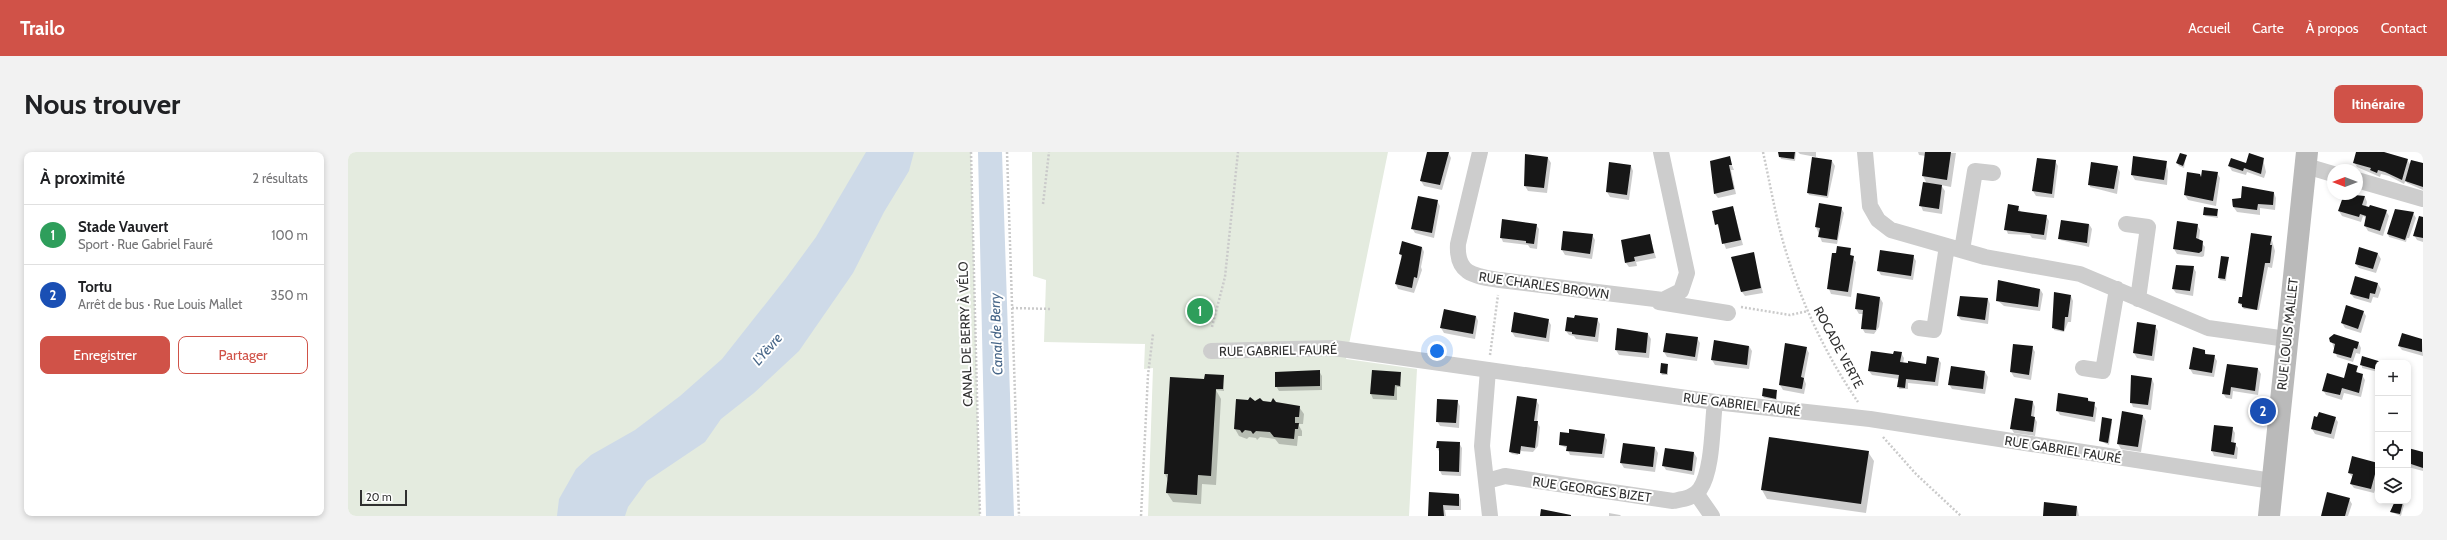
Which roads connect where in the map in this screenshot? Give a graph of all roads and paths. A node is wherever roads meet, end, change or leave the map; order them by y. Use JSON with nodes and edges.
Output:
{"nodes":[{"id":1,"x":971,"y":152,"type":"edge"},
{"id":2,"x":1007,"y":152,"type":"edge"},
{"id":3,"x":1048,"y":152,"type":"edge"},
{"id":4,"x":1238,"y":152,"type":"edge"},
{"id":5,"x":1480,"y":152,"type":"edge"},
{"id":6,"x":1661,"y":152,"type":"edge"},
{"id":7,"x":1763,"y":152,"type":"edge"},
{"id":8,"x":1865,"y":152,"type":"edge"},
{"id":9,"x":2306,"y":159,"type":"edge"},
{"id":10,"x":2327,"y":171,"type":"edge"},
{"id":11,"x":1993,"y":173,"type":"dead end"},
{"id":12,"x":2363,"y":182,"type":"edge"},
{"id":13,"x":2423,"y":199,"type":"edge"},
{"id":14,"x":1043,"y":204,"type":"dead end"},
{"id":15,"x":2126,"y":224,"type":"dead end"},
{"id":16,"x":1954,"y":248,"type":"junction"},
{"id":17,"x":1500,"y":280,"type":"junction"},
{"id":18,"x":2117,"y":289,"type":"junction"},
{"id":19,"x":2138,"y":299,"type":"junction"},
{"id":20,"x":1650,"y":300,"type":"junction"},
{"id":21,"x":1012,"y":308,"type":"junction"},
{"id":22,"x":1051,"y":309,"type":"dead end"},
{"id":23,"x":1808,"y":311,"type":"junction"},
{"id":24,"x":1728,"y":313,"type":"joint"},
{"id":25,"x":1212,"y":327,"type":"dead end"},
{"id":26,"x":1919,"y":328,"type":"dead end"},
{"id":27,"x":1153,"y":334,"type":"dead end"},
{"id":28,"x":2287,"y":339,"type":"junction"},
{"id":29,"x":1211,"y":351,"type":"dead end"},
{"id":30,"x":2083,"y":368,"type":"dead end"},
{"id":31,"x":1488,"y":370,"type":"junction"},
{"id":32,"x":1715,"y":402,"type":"junction"},
{"id":33,"x":1870,"y":418,"type":"junction"},
{"id":34,"x":1487,"y":481,"type":"junction"},
{"id":35,"x":2272,"y":481,"type":"junction"},
{"id":36,"x":1696,"y":493,"type":"junction"},
{"id":37,"x":980,"y":516,"type":"edge"},
{"id":38,"x":1019,"y":516,"type":"edge"},
{"id":39,"x":1141,"y":516,"type":"edge"},
{"id":40,"x":1490,"y":516,"type":"edge"},
{"id":41,"x":1712,"y":516,"type":"edge"},
{"id":42,"x":1960,"y":516,"type":"edge"},
{"id":43,"x":2269,"y":516,"type":"edge"}],
"edges":[{"from":1,"to":37,"type":"path","name":"CANAL DE BERRY À VÉLO"},
{"from":2,"to":21,"type":"path"},
{"from":3,"to":14,"type":"path"},
{"from":4,"to":25,"type":"path"},
{"from":5,"to":17,"type":"street","name":"RUE CHARLES BROWN"},
{"from":6,"to":20,"type":"street","name":"RUE CHARLES BROWN"},
{"from":7,"to":23,"type":"path","name":"ROCADE VERTE"},
{"from":8,"to":16,"type":"street"},
{"from":9,"to":10,"type":"street"},
{"from":9,"to":28,"type":"main road","name":"RUE LOUIS MALLET"},
{"from":11,"to":16,"type":"street"},
{"from":12,"to":13,"type":"street"},
{"from":15,"to":19,"type":"street"},
{"from":16,"to":18,"type":"street"},
{"from":16,"to":26,"type":"street"},
{"from":17,"to":20,"type":"street","name":"RUE CHARLES BROWN"},
{"from":17,"to":31,"type":"path"},
{"from":18,"to":19,"type":"street"},
{"from":18,"to":30,"type":"street"},
{"from":19,"to":28,"type":"street"},
{"from":20,"to":24,"type":"street","name":"RUE CHARLES BROWN"},
{"from":21,"to":22,"type":"path"},
{"from":21,"to":38,"type":"path"},
{"from":23,"to":24,"type":"path"},
{"from":23,"to":33,"type":"path","name":"ROCADE VERTE"},
{"from":27,"to":39,"type":"path"},
{"from":28,"to":35,"type":"main road","name":"RUE LOUIS MALLET"},
{"from":29,"to":31,"type":"street","name":"RUE GABRIEL FAURÉ"},
{"from":31,"to":32,"type":"street","name":"RUE GABRIEL FAURÉ"},
{"from":31,"to":34,"type":"street"},
{"from":32,"to":33,"type":"street","name":"RUE GABRIEL FAURÉ"},
{"from":32,"to":36,"type":"street"},
{"from":33,"to":35,"type":"street","name":"RUE GABRIEL FAURÉ"},
{"from":33,"to":42,"type":"path","name":"ROCADE VERTE"},
{"from":34,"to":36,"type":"street","name":"RUE GEORGES BIZET"},
{"from":34,"to":40,"type":"street"},
{"from":35,"to":43,"type":"main road","name":"RUE LOUIS MALLET"},
{"from":36,"to":41,"type":"street"}]}
